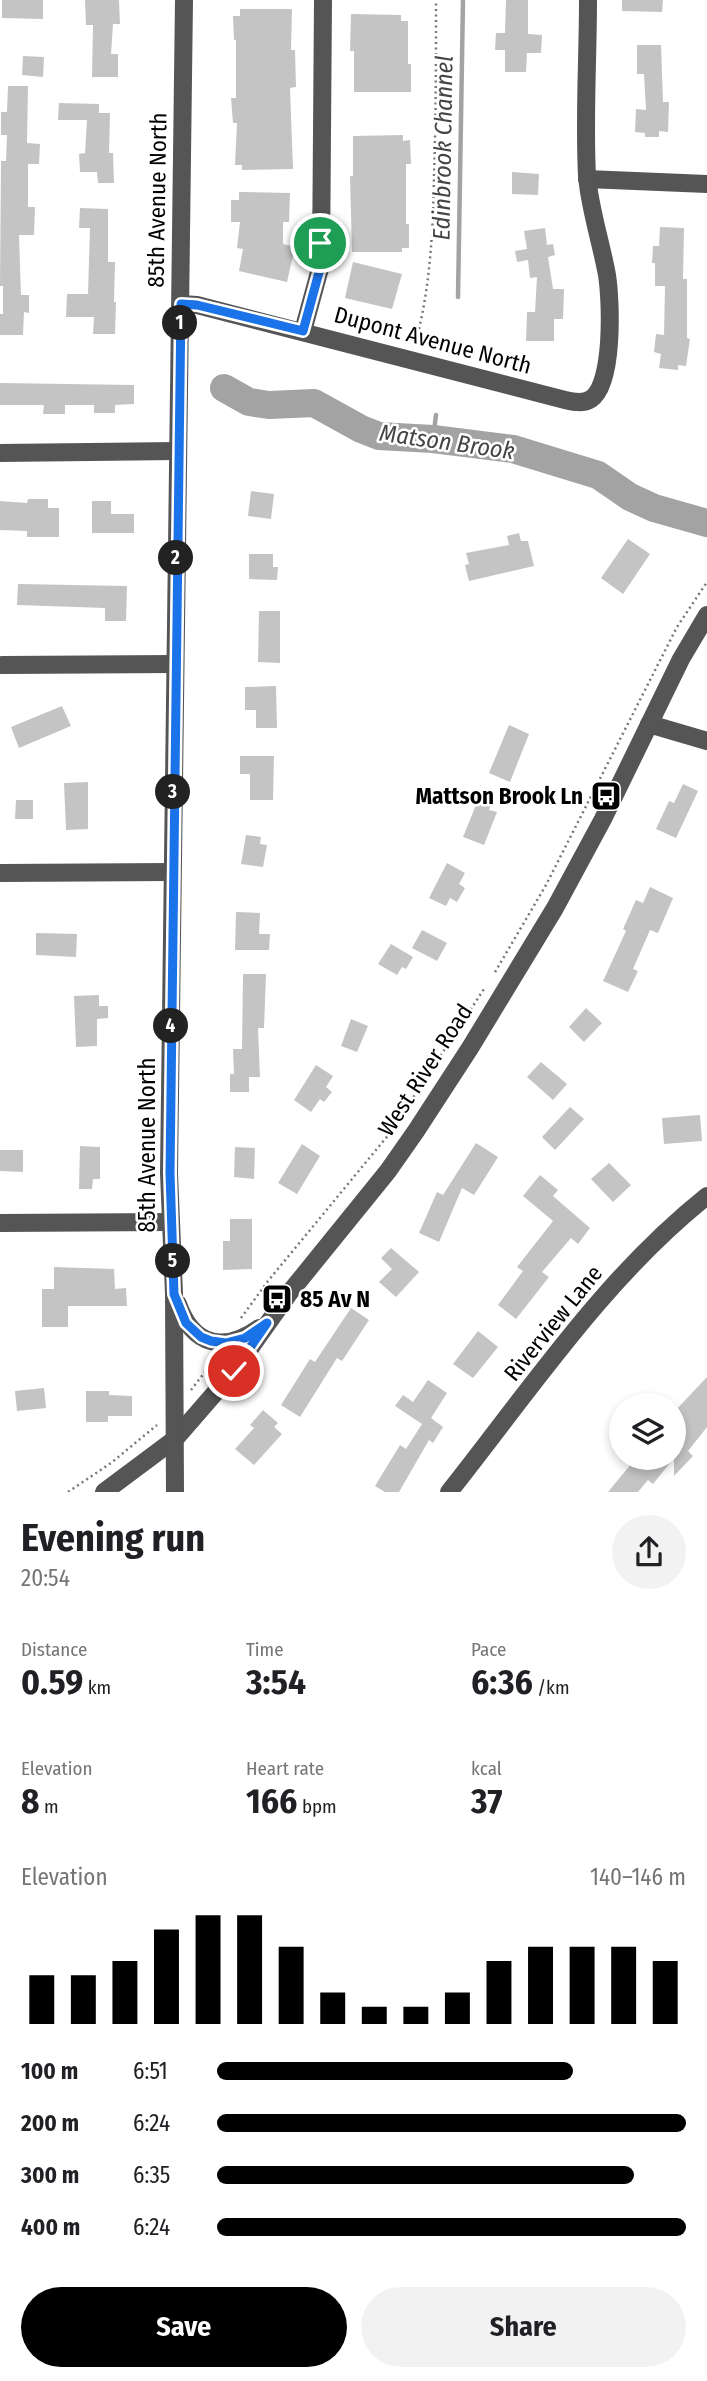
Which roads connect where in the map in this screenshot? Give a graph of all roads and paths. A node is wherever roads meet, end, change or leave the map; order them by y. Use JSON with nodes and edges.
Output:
{"nodes":[{"id":1,"x":184,"y":0,"type":"edge"},
{"id":2,"x":323,"y":0,"type":"edge"},
{"id":3,"x":436,"y":0,"type":"edge"},
{"id":4,"x":588,"y":0,"type":"edge"},
{"id":5,"x":587,"y":179,"type":"junction"},
{"id":6,"x":707,"y":184,"type":"edge"},
{"id":7,"x":181,"y":304,"type":"junction"},
{"id":8,"x":303,"y":331,"type":"junction"},
{"id":9,"x":418,"y":336,"type":"dead end"},
{"id":10,"x":178,"y":451,"type":"junction"},
{"id":11,"x":0,"y":453,"type":"edge"},
{"id":12,"x":707,"y":582,"type":"edge"},
{"id":13,"x":707,"y":615,"type":"edge"},
{"id":14,"x":175,"y":664,"type":"junction"},
{"id":15,"x":2,"y":665,"type":"edge"},
{"id":16,"x":649,"y":724,"type":"junction"},
{"id":17,"x":707,"y":741,"type":"edge"},
{"id":18,"x":172,"y":872,"type":"junction"},
{"id":19,"x":0,"y":873,"type":"edge"},
{"id":20,"x":707,"y":1196,"type":"edge"},
{"id":21,"x":171,"y":1222,"type":"junction"},
{"id":22,"x":0,"y":1223,"type":"edge"},
{"id":23,"x":174,"y":1294,"type":"junction"},
{"id":24,"x":267,"y":1323,"type":"junction"},
{"id":25,"x":237,"y":1325,"type":"dead end"},
{"id":26,"x":221,"y":1352,"type":"dead end"},
{"id":27,"x":187,"y":1396,"type":"dead end"},
{"id":28,"x":164,"y":1419,"type":"dead end"},
{"id":29,"x":175,"y":1439,"type":"junction"},
{"id":30,"x":68,"y":1492,"type":"edge"},
{"id":31,"x":104,"y":1492,"type":"edge"},
{"id":32,"x":175,"y":1492,"type":"edge"},
{"id":33,"x":449,"y":1492,"type":"edge"}],
"edges":[{"from":1,"to":7,"type":"street","name":"85th Avenue North"},
{"from":2,"to":8,"type":"street"},
{"from":3,"to":9,"type":"path"},
{"from":4,"to":5,"type":"street"},
{"from":5,"to":6,"type":"street"},
{"from":5,"to":8,"type":"street","name":"Dupont Avenue North"},
{"from":7,"to":8,"type":"street","name":"Dupont Avenue North"},
{"from":7,"to":10,"type":"street","name":"85th Avenue North"},
{"from":10,"to":11,"type":"street"},
{"from":10,"to":14,"type":"street","name":"85th Avenue North"},
{"from":12,"to":25,"type":"path"},
{"from":13,"to":16,"type":"street","name":"West River Road"},
{"from":14,"to":15,"type":"street"},
{"from":14,"to":18,"type":"street","name":"85th Avenue North"},
{"from":16,"to":17,"type":"street"},
{"from":16,"to":24,"type":"street","name":"West River Road"},
{"from":18,"to":19,"type":"street"},
{"from":18,"to":21,"type":"street","name":"85th Avenue North"},
{"from":20,"to":33,"type":"street","name":"Riverview Lane"},
{"from":21,"to":22,"type":"street"},
{"from":21,"to":23,"type":"street","name":"85th Avenue North"},
{"from":23,"to":24,"type":"street"},
{"from":23,"to":29,"type":"street","name":"85th Avenue North"},
{"from":24,"to":29,"type":"street","name":"West River Road"},
{"from":26,"to":27,"type":"path"},
{"from":28,"to":30,"type":"path"},
{"from":29,"to":31,"type":"street","name":"West River Road"},
{"from":29,"to":32,"type":"street","name":"85th Avenue North"}]}
